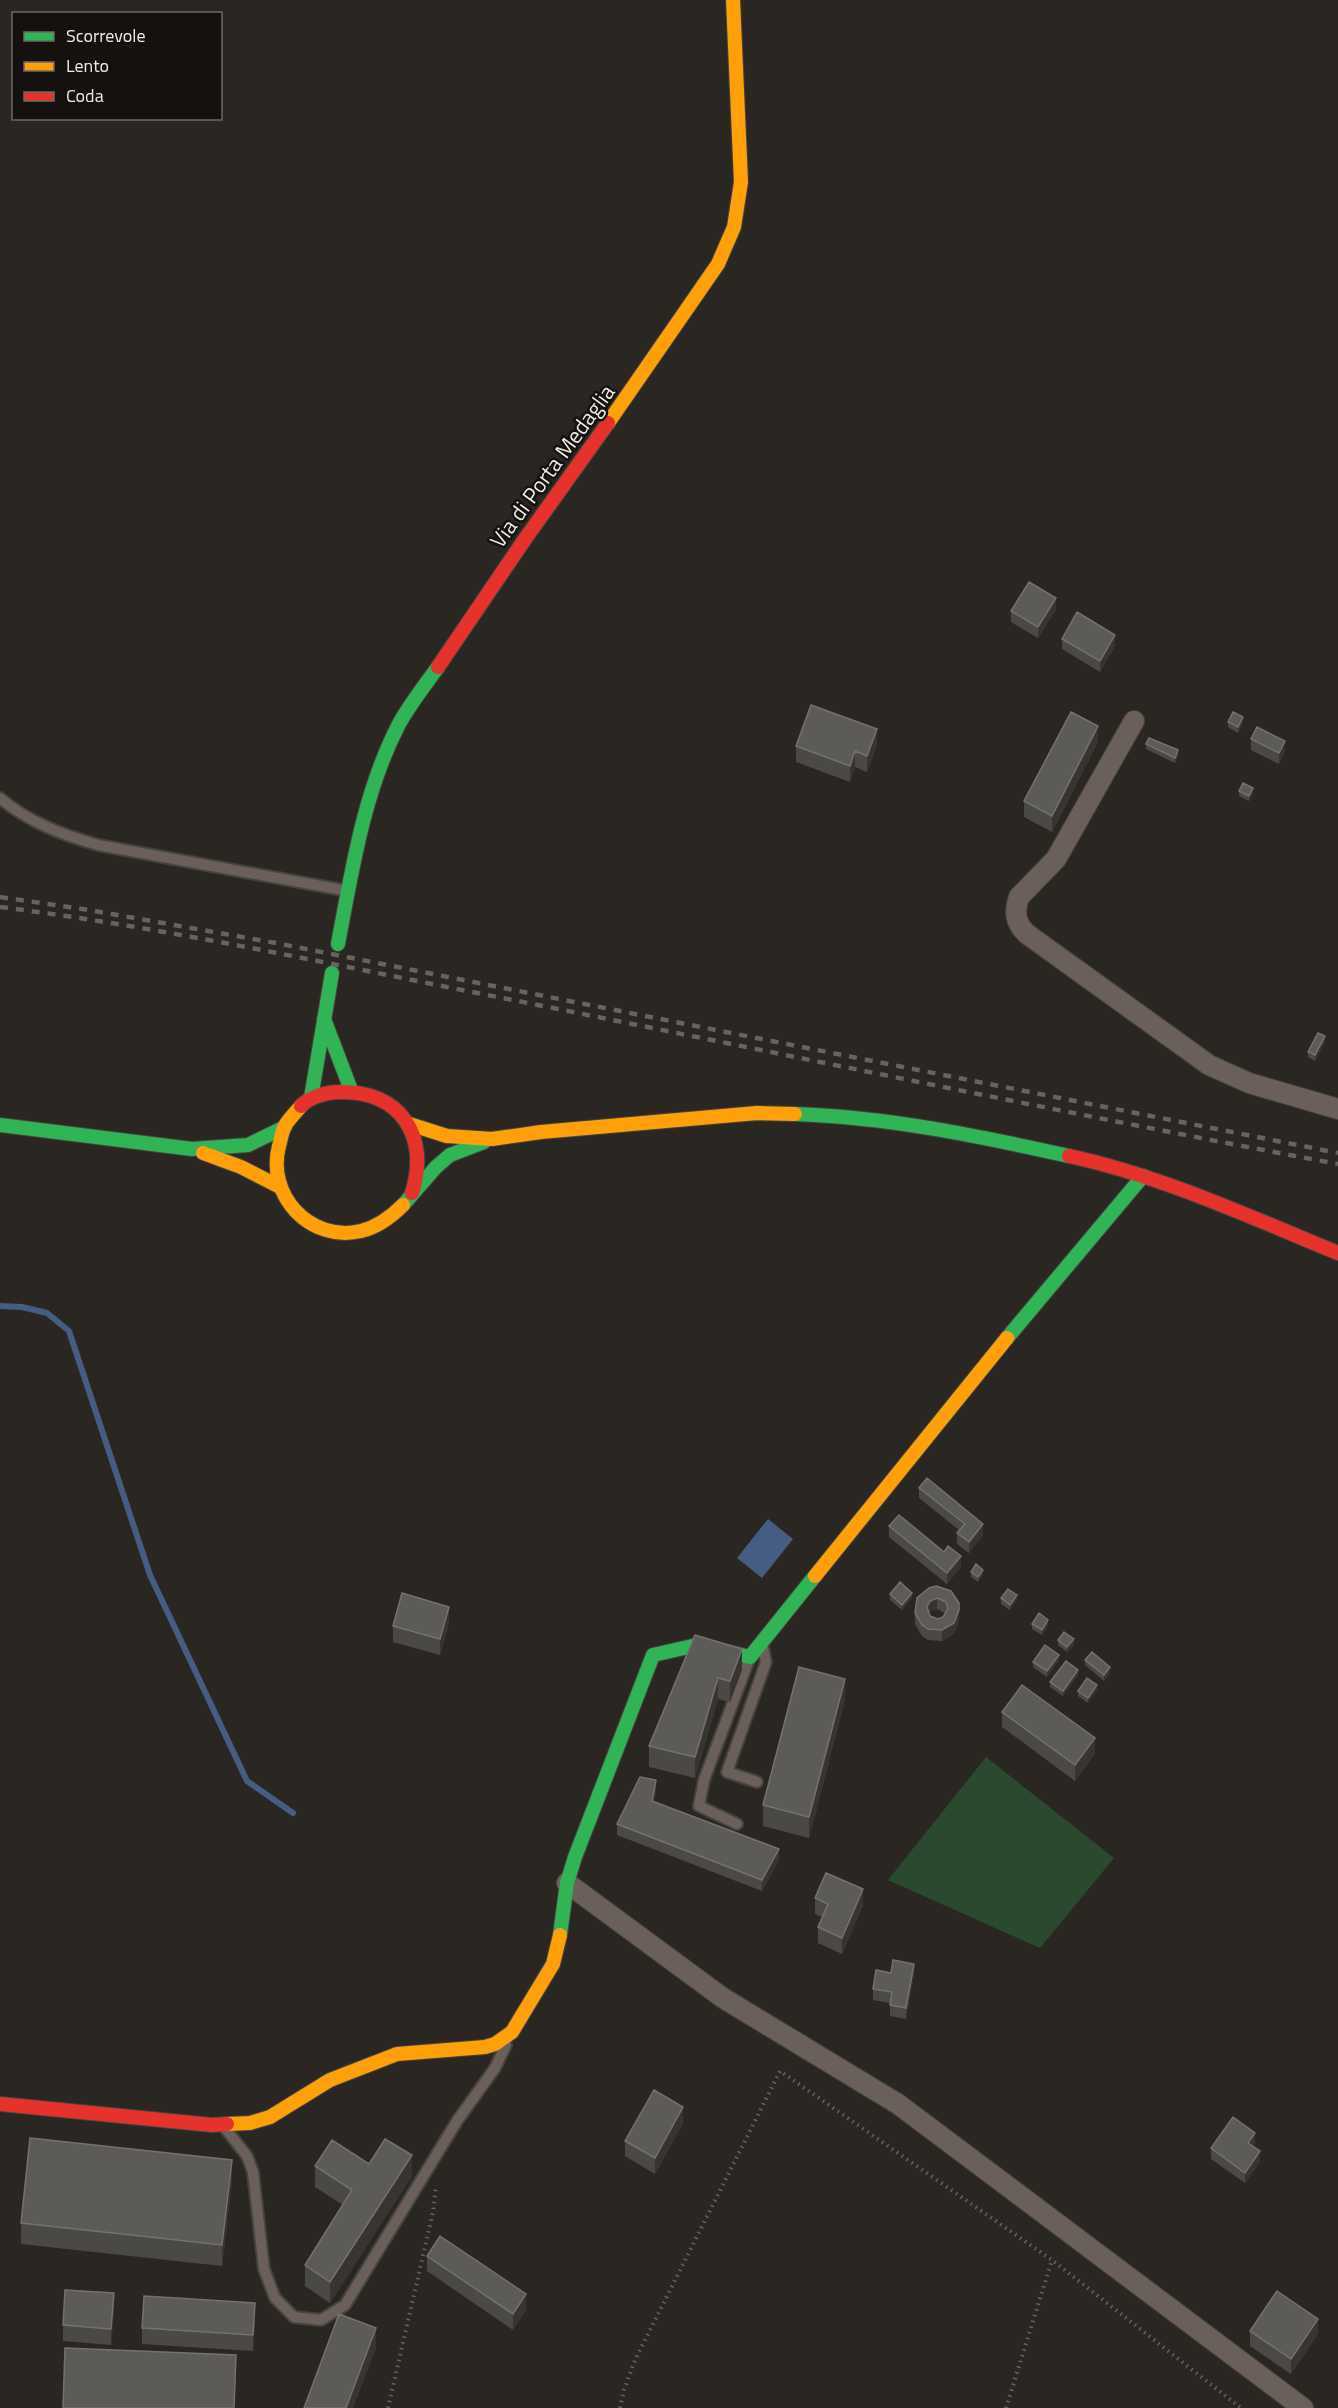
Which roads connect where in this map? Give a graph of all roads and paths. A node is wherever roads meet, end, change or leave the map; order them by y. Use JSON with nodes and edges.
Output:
{"nodes":[{"id":1,"x":733,"y":0,"type":"edge"},
{"id":2,"x":1134,"y":721,"type":"dead end"},
{"id":3,"x":0,"y":798,"type":"edge"},
{"id":4,"x":348,"y":891,"type":"junction"},
{"id":5,"x":338,"y":944,"type":"dead end"},
{"id":6,"x":332,"y":973,"type":"dead end"},
{"id":7,"x":323,"y":1016,"type":"junction"},
{"id":8,"x":351,"y":1090,"type":"junction"},
{"id":9,"x":311,"y":1098,"type":"junction"},
{"id":10,"x":1338,"y":1109,"type":"edge"},
{"id":11,"x":409,"y":1124,"type":"junction"},
{"id":12,"x":0,"y":1125,"type":"edge"},
{"id":13,"x":285,"y":1126,"type":"junction"},
{"id":14,"x":492,"y":1139,"type":"junction"},
{"id":15,"x":192,"y":1149,"type":"junction"},
{"id":16,"x":1143,"y":1176,"type":"junction"},
{"id":17,"x":280,"y":1187,"type":"junction"},
{"id":18,"x":412,"y":1193,"type":"junction"},
{"id":19,"x":1338,"y":1253,"type":"edge"},
{"id":20,"x":762,"y":1642,"type":"junction"},
{"id":21,"x":750,"y":1657,"type":"junction"},
{"id":22,"x":757,"y":1782,"type":"dead end"},
{"id":23,"x":737,"y":1824,"type":"dead end"},
{"id":24,"x":567,"y":1883,"type":"junction"},
{"id":25,"x":512,"y":2032,"type":"junction"},
{"id":26,"x":0,"y":2104,"type":"edge"},
{"id":27,"x":223,"y":2126,"type":"junction"},
{"id":28,"x":436,"y":2180,"type":"dead end"},
{"id":29,"x":1052,"y":2260,"type":"junction"},
{"id":30,"x":388,"y":2408,"type":"edge"},
{"id":31,"x":620,"y":2408,"type":"edge"},
{"id":32,"x":1006,"y":2408,"type":"edge"},
{"id":33,"x":1241,"y":2408,"type":"edge"},
{"id":34,"x":1303,"y":2408,"type":"edge"}],
"edges":[{"from":1,"to":4,"type":"street","name":"Via di Porta Medaglia"},
{"from":2,"to":10,"type":"street"},
{"from":3,"to":4,"type":"lane"},
{"from":4,"to":5,"type":"street","name":"Via di Porta Medaglia"},
{"from":6,"to":7,"type":"street"},
{"from":7,"to":8,"type":"street"},
{"from":7,"to":9,"type":"street"},
{"from":8,"to":9,"type":"street"},
{"from":8,"to":11,"type":"street"},
{"from":9,"to":13,"type":"street"},
{"from":11,"to":14,"type":"street"},
{"from":11,"to":18,"type":"street"},
{"from":12,"to":15,"type":"street"},
{"from":13,"to":15,"type":"street"},
{"from":13,"to":17,"type":"street"},
{"from":14,"to":16,"type":"street"},
{"from":14,"to":18,"type":"street"},
{"from":15,"to":17,"type":"street"},
{"from":16,"to":19,"type":"street"},
{"from":16,"to":20,"type":"street"},
{"from":17,"to":18,"type":"street"},
{"from":20,"to":21,"type":"street"},
{"from":20,"to":22,"type":"lane"},
{"from":21,"to":23,"type":"lane"},
{"from":21,"to":24,"type":"street"},
{"from":24,"to":25,"type":"street"},
{"from":24,"to":34,"type":"street"},
{"from":25,"to":27,"type":"street"},
{"from":25,"to":27,"type":"lane"},
{"from":26,"to":27,"type":"street"},
{"from":28,"to":30,"type":"path"},
{"from":29,"to":31,"type":"path"},
{"from":29,"to":32,"type":"path"},
{"from":29,"to":33,"type":"path"}]}
